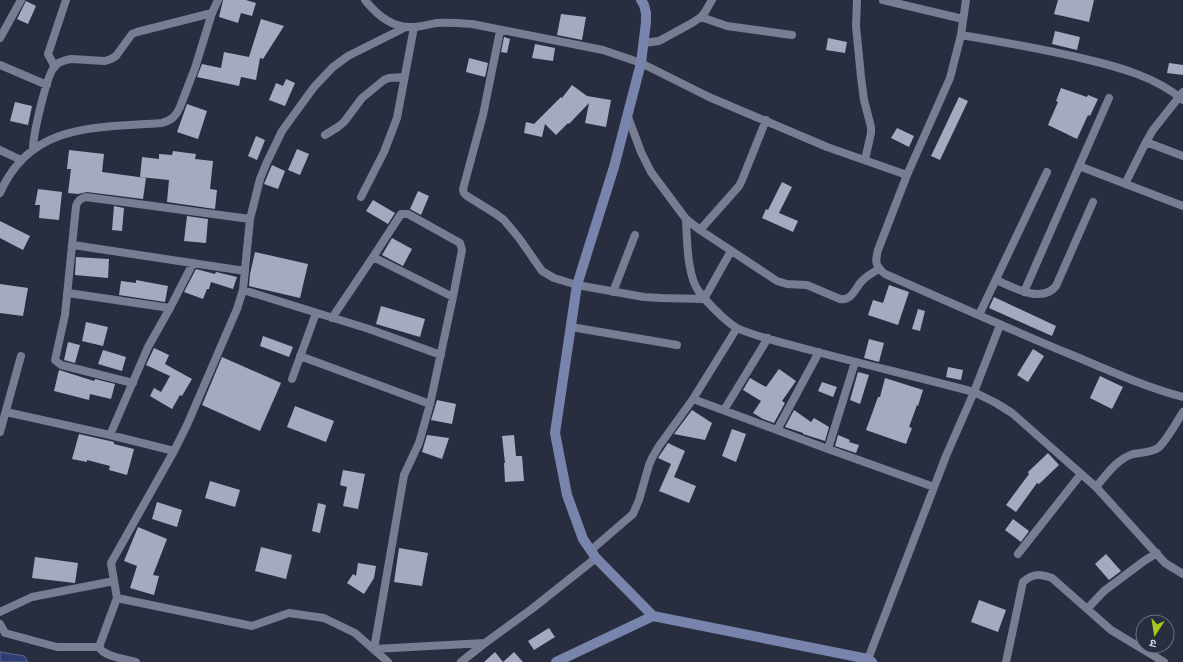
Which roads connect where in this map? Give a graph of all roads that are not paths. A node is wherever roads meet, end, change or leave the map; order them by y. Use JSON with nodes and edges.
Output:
{"nodes":[{"id":1,"x":21,"y":0,"type":"edge"},
{"id":2,"x":66,"y":0,"type":"edge"},
{"id":3,"x":218,"y":0,"type":"edge"},
{"id":4,"x":365,"y":0,"type":"edge"},
{"id":5,"x":641,"y":0,"type":"edge"},
{"id":6,"x":712,"y":0,"type":"edge"},
{"id":7,"x":857,"y":0,"type":"edge"},
{"id":8,"x":884,"y":0,"type":"edge"},
{"id":9,"x":966,"y":0,"type":"edge"},
{"id":10,"x":212,"y":13,"type":"junction"},
{"id":11,"x":701,"y":17,"type":"junction"},
{"id":12,"x":963,"y":19,"type":"junction"},
{"id":13,"x":410,"y":27,"type":"junction"},
{"id":14,"x":500,"y":30,"type":"junction"},
{"id":15,"x":792,"y":35,"type":"dead end"},
{"id":16,"x":961,"y":35,"type":"junction"},
{"id":17,"x":0,"y":38,"type":"edge"},
{"id":18,"x":644,"y":44,"type":"junction"},
{"id":19,"x":641,"y":63,"type":"junction"},
{"id":20,"x":0,"y":65,"type":"edge"},
{"id":21,"x":54,"y":67,"type":"junction"},
{"id":22,"x":404,"y":77,"type":"junction"},
{"id":23,"x":47,"y":86,"type":"junction"},
{"id":24,"x":1182,"y":97,"type":"edge"},
{"id":25,"x":1109,"y":98,"type":"dead end"},
{"id":26,"x":628,"y":116,"type":"junction"},
{"id":27,"x":766,"y":120,"type":"junction"},
{"id":28,"x":325,"y":134,"type":"dead end"},
{"id":29,"x":1146,"y":142,"type":"junction"},
{"id":30,"x":33,"y":149,"type":"junction"},
{"id":31,"x":0,"y":150,"type":"edge"},
{"id":32,"x":1183,"y":156,"type":"edge"},
{"id":33,"x":21,"y":160,"type":"junction"},
{"id":34,"x":865,"y":160,"type":"junction"},
{"id":35,"x":1079,"y":166,"type":"junction"},
{"id":36,"x":1047,"y":172,"type":"dead end"},
{"id":37,"x":907,"y":175,"type":"junction"},
{"id":38,"x":1125,"y":184,"type":"junction"},
{"id":39,"x":0,"y":193,"type":"edge"},
{"id":40,"x":361,"y":197,"type":"dead end"},
{"id":41,"x":1093,"y":202,"type":"dead end"},
{"id":42,"x":1183,"y":206,"type":"edge"},
{"id":43,"x":250,"y":219,"type":"junction"},
{"id":44,"x":686,"y":219,"type":"junction"},
{"id":45,"x":700,"y":230,"type":"junction"},
{"id":46,"x":635,"y":235,"type":"dead end"},
{"id":47,"x":73,"y":245,"type":"junction"},
{"id":48,"x":731,"y":251,"type":"junction"},
{"id":49,"x":373,"y":257,"type":"junction"},
{"id":50,"x":193,"y":263,"type":"junction"},
{"id":51,"x":879,"y":269,"type":"junction"},
{"id":52,"x":245,"y":271,"type":"junction"},
{"id":53,"x":996,"y":280,"type":"junction"},
{"id":54,"x":577,"y":285,"type":"junction"},
{"id":55,"x":243,"y":290,"type":"junction"},
{"id":56,"x":613,"y":292,"type":"junction"},
{"id":57,"x":1024,"y":292,"type":"junction"},
{"id":58,"x":68,"y":293,"type":"junction"},
{"id":59,"x":453,"y":297,"type":"junction"},
{"id":60,"x":704,"y":299,"type":"junction"},
{"id":61,"x":170,"y":308,"type":"junction"},
{"id":62,"x":316,"y":313,"type":"junction"},
{"id":63,"x":979,"y":315,"type":"junction"},
{"id":64,"x":332,"y":318,"type":"junction"},
{"id":65,"x":1000,"y":325,"type":"junction"},
{"id":66,"x":571,"y":327,"type":"junction"},
{"id":67,"x":737,"y":328,"type":"junction"},
{"id":68,"x":768,"y":338,"type":"junction"},
{"id":69,"x":677,"y":345,"type":"dead end"},
{"id":70,"x":818,"y":352,"type":"junction"},
{"id":71,"x":441,"y":355,"type":"junction"},
{"id":72,"x":20,"y":356,"type":"dead end"},
{"id":73,"x":300,"y":356,"type":"junction"},
{"id":74,"x":855,"y":362,"type":"junction"},
{"id":75,"x":292,"y":379,"type":"dead end"},
{"id":76,"x":133,"y":383,"type":"junction"},
{"id":77,"x":974,"y":392,"type":"junction"},
{"id":78,"x":1183,"y":397,"type":"edge"},
{"id":79,"x":693,"y":399,"type":"junction"},
{"id":80,"x":430,"y":404,"type":"junction"},
{"id":81,"x":724,"y":410,"type":"junction"},
{"id":82,"x":6,"y":412,"type":"junction"},
{"id":83,"x":1183,"y":412,"type":"edge"},
{"id":84,"x":777,"y":430,"type":"junction"},
{"id":85,"x":0,"y":432,"type":"edge"},
{"id":86,"x":110,"y":435,"type":"junction"},
{"id":87,"x":828,"y":449,"type":"junction"},
{"id":88,"x":174,"y":451,"type":"junction"},
{"id":89,"x":1081,"y":474,"type":"junction"},
{"id":90,"x":934,"y":486,"type":"junction"},
{"id":91,"x":1096,"y":487,"type":"junction"},
{"id":92,"x":1157,"y":553,"type":"junction"},
{"id":93,"x":593,"y":554,"type":"junction"},
{"id":94,"x":1018,"y":554,"type":"dead end"},
{"id":95,"x":1183,"y":574,"type":"edge"},
{"id":96,"x":114,"y":581,"type":"junction"},
{"id":97,"x":117,"y":598,"type":"junction"},
{"id":98,"x":1087,"y":609,"type":"junction"},
{"id":99,"x":0,"y":612,"type":"edge"},
{"id":100,"x":653,"y":616,"type":"junction"},
{"id":101,"x":0,"y":624,"type":"edge"},
{"id":102,"x":485,"y":643,"type":"junction"},
{"id":103,"x":100,"y":648,"type":"junction"},
{"id":104,"x":374,"y":649,"type":"junction"},
{"id":105,"x":870,"y":661,"type":"edge"},
{"id":106,"x":136,"y":662,"type":"edge"},
{"id":107,"x":388,"y":662,"type":"edge"},
{"id":108,"x":461,"y":662,"type":"edge"},
{"id":109,"x":556,"y":662,"type":"edge"},
{"id":110,"x":1006,"y":662,"type":"edge"},
{"id":111,"x":1164,"y":662,"type":"edge"}],
"edges":[{"from":1,"to":17,"type":"street"},
{"from":2,"to":21,"type":"street"},
{"from":3,"to":10,"type":"street"},
{"from":4,"to":13,"type":"street"},
{"from":5,"to":18,"type":"main road"},
{"from":6,"to":11,"type":"street"},
{"from":7,"to":34,"type":"street"},
{"from":8,"to":12,"type":"street"},
{"from":9,"to":12,"type":"street"},
{"from":10,"to":21,"type":"street"},
{"from":10,"to":30,"type":"street"},
{"from":11,"to":15,"type":"street"},
{"from":11,"to":18,"type":"street"},
{"from":12,"to":16,"type":"street"},
{"from":13,"to":14,"type":"street"},
{"from":13,"to":22,"type":"street"},
{"from":13,"to":43,"type":"street"},
{"from":14,"to":19,"type":"street"},
{"from":14,"to":54,"type":"street"},
{"from":16,"to":24,"type":"street"},
{"from":16,"to":37,"type":"street"},
{"from":18,"to":19,"type":"main road"},
{"from":19,"to":26,"type":"main road"},
{"from":19,"to":27,"type":"street"},
{"from":20,"to":23,"type":"street"},
{"from":21,"to":23,"type":"street"},
{"from":22,"to":28,"type":"street"},
{"from":22,"to":40,"type":"street"},
{"from":23,"to":30,"type":"street"},
{"from":24,"to":29,"type":"street"},
{"from":25,"to":35,"type":"street"},
{"from":26,"to":44,"type":"street"},
{"from":26,"to":54,"type":"main road"},
{"from":27,"to":34,"type":"street"},
{"from":27,"to":45,"type":"street"},
{"from":29,"to":32,"type":"street"},
{"from":29,"to":38,"type":"street"},
{"from":30,"to":33,"type":"street"},
{"from":31,"to":33,"type":"street"},
{"from":33,"to":39,"type":"street"},
{"from":34,"to":37,"type":"street"},
{"from":35,"to":38,"type":"street"},
{"from":35,"to":57,"type":"street"},
{"from":36,"to":53,"type":"street"},
{"from":37,"to":51,"type":"street"},
{"from":38,"to":42,"type":"street"},
{"from":41,"to":57,"type":"street"},
{"from":43,"to":47,"type":"street"},
{"from":43,"to":52,"type":"street"},
{"from":44,"to":45,"type":"street"},
{"from":44,"to":60,"type":"street"},
{"from":45,"to":48,"type":"street"},
{"from":46,"to":56,"type":"street"},
{"from":47,"to":50,"type":"street"},
{"from":47,"to":58,"type":"street"},
{"from":48,"to":51,"type":"street"},
{"from":48,"to":60,"type":"street"},
{"from":49,"to":59,"type":"street"},
{"from":49,"to":59,"type":"street"},
{"from":49,"to":64,"type":"street"},
{"from":50,"to":52,"type":"street"},
{"from":50,"to":61,"type":"street"},
{"from":51,"to":63,"type":"street"},
{"from":52,"to":55,"type":"street"},
{"from":53,"to":57,"type":"street"},
{"from":53,"to":63,"type":"street"},
{"from":54,"to":56,"type":"street"},
{"from":54,"to":66,"type":"main road"},
{"from":55,"to":62,"type":"street"},
{"from":55,"to":88,"type":"street"},
{"from":56,"to":60,"type":"street"},
{"from":58,"to":61,"type":"street"},
{"from":58,"to":76,"type":"street"},
{"from":59,"to":71,"type":"street"},
{"from":60,"to":67,"type":"street"},
{"from":61,"to":76,"type":"street"},
{"from":62,"to":64,"type":"street"},
{"from":62,"to":73,"type":"street"},
{"from":63,"to":65,"type":"street"},
{"from":64,"to":71,"type":"street"},
{"from":65,"to":77,"type":"street"},
{"from":65,"to":78,"type":"street"},
{"from":66,"to":69,"type":"street"},
{"from":66,"to":93,"type":"main road"},
{"from":67,"to":68,"type":"street"},
{"from":67,"to":79,"type":"street"},
{"from":68,"to":70,"type":"street"},
{"from":68,"to":81,"type":"street"},
{"from":70,"to":74,"type":"street"},
{"from":70,"to":84,"type":"street"},
{"from":71,"to":80,"type":"street"},
{"from":72,"to":82,"type":"street"},
{"from":73,"to":75,"type":"street"},
{"from":73,"to":80,"type":"street"},
{"from":74,"to":77,"type":"street"},
{"from":74,"to":87,"type":"street"},
{"from":76,"to":86,"type":"street"},
{"from":77,"to":89,"type":"street"},
{"from":77,"to":90,"type":"street"},
{"from":79,"to":81,"type":"street"},
{"from":79,"to":93,"type":"street"},
{"from":80,"to":104,"type":"street"},
{"from":81,"to":84,"type":"street"},
{"from":82,"to":85,"type":"street"},
{"from":82,"to":86,"type":"street"},
{"from":83,"to":91,"type":"street"},
{"from":84,"to":87,"type":"street"},
{"from":86,"to":88,"type":"street"},
{"from":87,"to":90,"type":"street"},
{"from":88,"to":96,"type":"street"},
{"from":89,"to":91,"type":"street"},
{"from":89,"to":94,"type":"street"},
{"from":90,"to":105,"type":"street"},
{"from":91,"to":92,"type":"street"},
{"from":92,"to":95,"type":"street"},
{"from":92,"to":98,"type":"street"},
{"from":93,"to":100,"type":"main road"},
{"from":93,"to":102,"type":"street"},
{"from":96,"to":97,"type":"street"},
{"from":96,"to":99,"type":"street"},
{"from":97,"to":103,"type":"street"},
{"from":97,"to":104,"type":"street"},
{"from":98,"to":110,"type":"street"},
{"from":98,"to":111,"type":"street"},
{"from":100,"to":105,"type":"main road"},
{"from":100,"to":109,"type":"main road"},
{"from":101,"to":103,"type":"street"},
{"from":102,"to":104,"type":"street"},
{"from":102,"to":108,"type":"street"},
{"from":103,"to":106,"type":"street"},
{"from":104,"to":107,"type":"street"}]}
